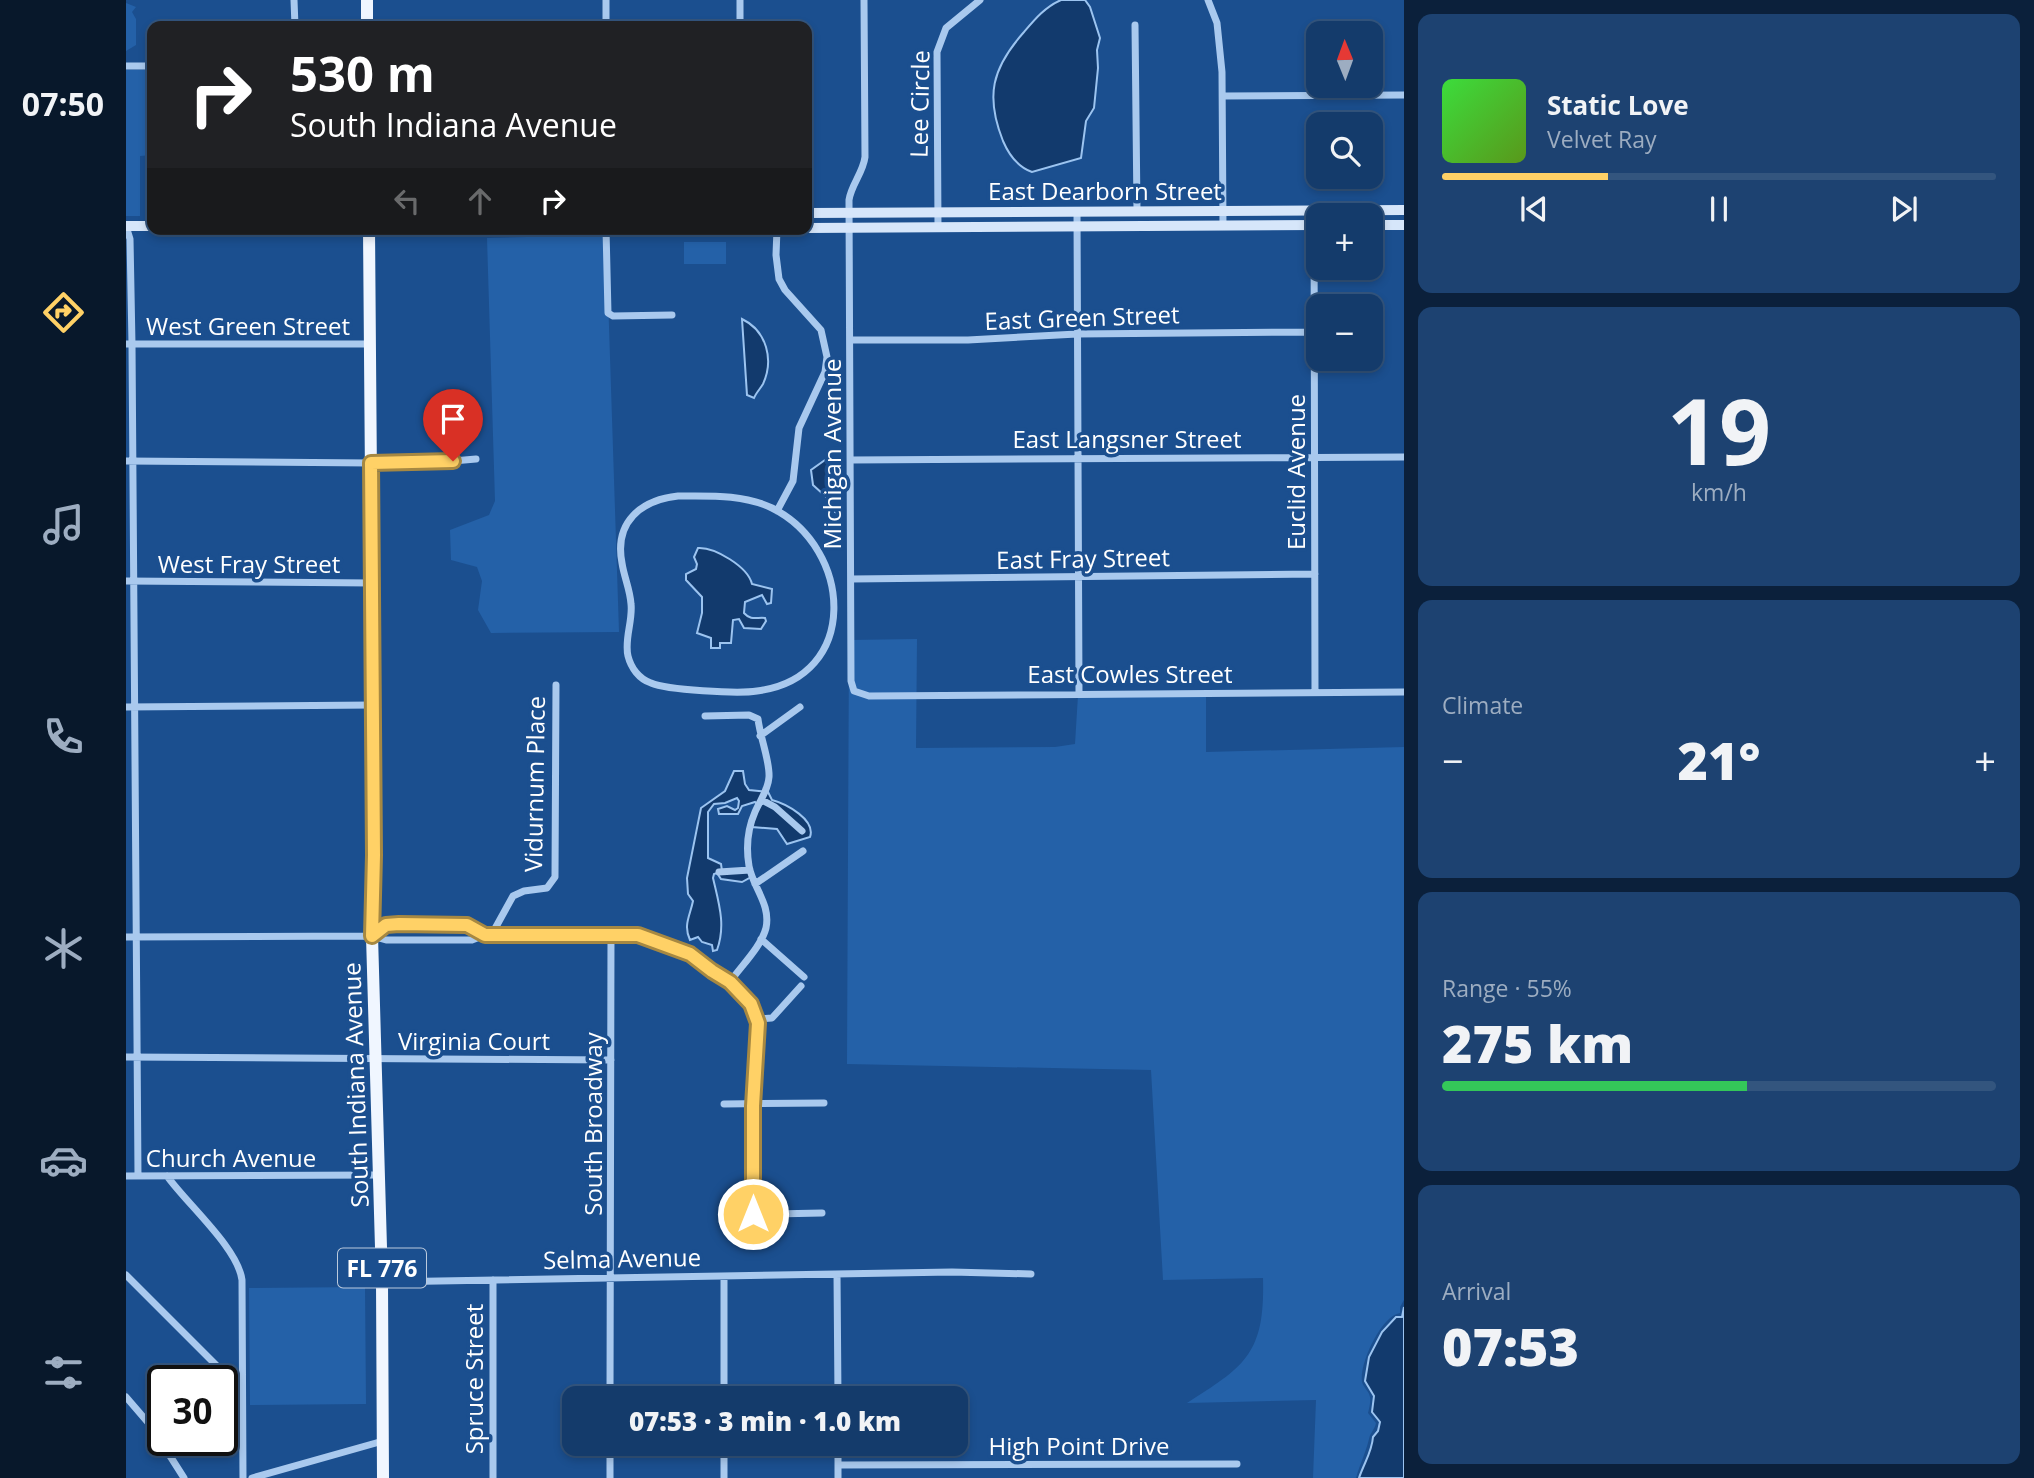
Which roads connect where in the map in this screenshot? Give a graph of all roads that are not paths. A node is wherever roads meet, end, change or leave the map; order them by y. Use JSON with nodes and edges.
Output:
{"nodes":[{"id":1,"x":294,"y":0,"type":"edge"},
{"id":2,"x":367,"y":0,"type":"edge"},
{"id":3,"x":606,"y":0,"type":"edge"},
{"id":4,"x":740,"y":0,"type":"edge"},
{"id":5,"x":864,"y":0,"type":"edge"},
{"id":6,"x":980,"y":0,"type":"edge"},
{"id":7,"x":1208,"y":0,"type":"edge"},
{"id":8,"x":295,"y":21,"type":"edge"},
{"id":9,"x":367,"y":21,"type":"edge"},
{"id":10,"x":606,"y":21,"type":"edge"},
{"id":11,"x":740,"y":21,"type":"edge"},
{"id":12,"x":1135,"y":25,"type":"dead end"},
{"id":13,"x":126,"y":66,"type":"edge"},
{"id":14,"x":147,"y":66,"type":"edge"},
{"id":15,"x":1404,"y":95,"type":"edge"},
{"id":16,"x":1223,"y":96,"type":"junction"},
{"id":17,"x":1223,"y":210,"type":"junction"},
{"id":18,"x":1306,"y":210,"type":"edge"},
{"id":19,"x":1383,"y":210,"type":"edge"},
{"id":20,"x":1404,"y":210,"type":"edge"},
{"id":21,"x":1137,"y":211,"type":"junction"},
{"id":22,"x":938,"y":212,"type":"junction"},
{"id":23,"x":1077,"y":212,"type":"junction"},
{"id":24,"x":812,"y":213,"type":"edge"},
{"id":25,"x":849,"y":213,"type":"junction"},
{"id":26,"x":1306,"y":225,"type":"edge"},
{"id":27,"x":1383,"y":225,"type":"edge"},
{"id":28,"x":1404,"y":225,"type":"edge"},
{"id":29,"x":126,"y":226,"type":"edge"},
{"id":30,"x":147,"y":226,"type":"edge"},
{"id":31,"x":1223,"y":226,"type":"junction"},
{"id":32,"x":938,"y":227,"type":"junction"},
{"id":33,"x":1077,"y":227,"type":"junction"},
{"id":34,"x":812,"y":228,"type":"edge"},
{"id":35,"x":850,"y":228,"type":"junction"},
{"id":36,"x":369,"y":235,"type":"edge"},
{"id":37,"x":606,"y":235,"type":"edge"},
{"id":38,"x":777,"y":235,"type":"edge"},
{"id":39,"x":672,"y":316,"type":"dead end"},
{"id":40,"x":1306,"y":332,"type":"edge"},
{"id":41,"x":1077,"y":334,"type":"junction"},
{"id":42,"x":850,"y":340,"type":"junction"},
{"id":43,"x":129,"y":344,"type":"edge"},
{"id":44,"x":370,"y":344,"type":"junction"},
{"id":45,"x":1314,"y":371,"type":"edge"},
{"id":46,"x":1314,"y":456,"type":"junction"},
{"id":47,"x":1076,"y":457,"type":"junction"},
{"id":48,"x":1404,"y":457,"type":"edge"},
{"id":49,"x":476,"y":458,"type":"dead end"},
{"id":50,"x":851,"y":460,"type":"junction"},
{"id":51,"x":129,"y":461,"type":"edge"},
{"id":52,"x":371,"y":463,"type":"junction"},
{"id":53,"x":777,"y":511,"type":"junction"},
{"id":54,"x":1315,"y":574,"type":"junction"},
{"id":55,"x":1078,"y":578,"type":"junction"},
{"id":56,"x":851,"y":579,"type":"junction"},
{"id":57,"x":130,"y":582,"type":"edge"},
{"id":58,"x":372,"y":583,"type":"junction"},
{"id":59,"x":555,"y":685,"type":"dead end"},
{"id":60,"x":1315,"y":691,"type":"junction"},
{"id":61,"x":1404,"y":692,"type":"edge"},
{"id":62,"x":856,"y":693,"type":"joint"},
{"id":63,"x":1079,"y":693,"type":"junction"},
{"id":64,"x":373,"y":705,"type":"junction"},
{"id":65,"x":130,"y":707,"type":"edge"},
{"id":66,"x":800,"y":707,"type":"dead end"},
{"id":67,"x":705,"y":716,"type":"dead end"},
{"id":68,"x":760,"y":736,"type":"junction"},
{"id":69,"x":762,"y":800,"type":"junction"},
{"id":70,"x":802,"y":831,"type":"dead end"},
{"id":71,"x":803,"y":851,"type":"dead end"},
{"id":72,"x":750,"y":870,"type":"junction"},
{"id":73,"x":719,"y":872,"type":"dead end"},
{"id":74,"x":755,"y":884,"type":"junction"},
{"id":75,"x":611,"y":934,"type":"junction"},
{"id":76,"x":489,"y":935,"type":"junction"},
{"id":77,"x":372,"y":936,"type":"junction"},
{"id":78,"x":126,"y":937,"type":"edge"},
{"id":79,"x":136,"y":937,"type":"junction"},
{"id":80,"x":761,"y":939,"type":"junction"},
{"id":81,"x":804,"y":977,"type":"dead end"},
{"id":82,"x":730,"y":982,"type":"junction"},
{"id":83,"x":801,"y":986,"type":"dead end"},
{"id":84,"x":757,"y":1019,"type":"junction"},
{"id":85,"x":126,"y":1057,"type":"edge"},
{"id":86,"x":138,"y":1057,"type":"junction"},
{"id":87,"x":375,"y":1059,"type":"junction"},
{"id":88,"x":611,"y":1060,"type":"junction"},
{"id":89,"x":824,"y":1103,"type":"dead end"},
{"id":90,"x":724,"y":1104,"type":"dead end"},
{"id":91,"x":753,"y":1104,"type":"junction"},
{"id":92,"x":379,"y":1175,"type":"junction"},
{"id":93,"x":126,"y":1176,"type":"edge"},
{"id":94,"x":138,"y":1176,"type":"junction"},
{"id":95,"x":167,"y":1176,"type":"junction"},
{"id":96,"x":822,"y":1213,"type":"dead end"},
{"id":97,"x":753,"y":1214,"type":"junction"},
{"id":98,"x":726,"y":1215,"type":"dead end"},
{"id":99,"x":1031,"y":1274,"type":"dead end"},
{"id":100,"x":126,"y":1275,"type":"edge"},
{"id":101,"x":838,"y":1275,"type":"junction"},
{"id":102,"x":724,"y":1276,"type":"junction"},
{"id":103,"x":609,"y":1278,"type":"junction"},
{"id":104,"x":493,"y":1280,"type":"junction"},
{"id":105,"x":382,"y":1282,"type":"junction"},
{"id":106,"x":610,"y":1386,"type":"edge"},
{"id":107,"x":724,"y":1386,"type":"edge"},
{"id":108,"x":838,"y":1386,"type":"edge"},
{"id":109,"x":241,"y":1396,"type":"junction"},
{"id":110,"x":126,"y":1397,"type":"edge"},
{"id":111,"x":383,"y":1441,"type":"junction"},
{"id":112,"x":610,"y":1456,"type":"edge"},
{"id":113,"x":724,"y":1456,"type":"edge"},
{"id":114,"x":838,"y":1456,"type":"edge"},
{"id":115,"x":1237,"y":1464,"type":"dead end"},
{"id":116,"x":838,"y":1465,"type":"junction"},
{"id":117,"x":184,"y":1478,"type":"edge"},
{"id":118,"x":243,"y":1478,"type":"edge"},
{"id":119,"x":252,"y":1478,"type":"edge"},
{"id":120,"x":383,"y":1478,"type":"edge"},
{"id":121,"x":492,"y":1478,"type":"edge"},
{"id":122,"x":610,"y":1478,"type":"edge"},
{"id":123,"x":724,"y":1478,"type":"edge"},
{"id":124,"x":838,"y":1478,"type":"edge"}],
"edges":[{"from":1,"to":8,"type":"street"},
{"from":2,"to":9,"type":"main road"},
{"from":3,"to":10,"type":"street"},
{"from":4,"to":11,"type":"street"},
{"from":5,"to":25,"type":"street","name":"Michigan Avenue"},
{"from":6,"to":22,"type":"street","name":"Lee Circle"},
{"from":7,"to":16,"type":"street"},
{"from":12,"to":21,"type":"street"},
{"from":13,"to":14,"type":"street"},
{"from":15,"to":16,"type":"street"},
{"from":16,"to":17,"type":"street"},
{"from":17,"to":18,"type":"main road","name":"East Dearborn Street"},
{"from":17,"to":21,"type":"main road","name":"East Dearborn Street"},
{"from":17,"to":31,"type":"street"},
{"from":19,"to":20,"type":"main road","name":"East Dearborn Street"},
{"from":21,"to":23,"type":"main road","name":"East Dearborn Street"},
{"from":22,"to":23,"type":"main road","name":"East Dearborn Street"},
{"from":22,"to":25,"type":"main road","name":"East Dearborn Street"},
{"from":22,"to":32,"type":"street","name":"Lee Circle"},
{"from":23,"to":33,"type":"street"},
{"from":24,"to":25,"type":"main road","name":"East Dearborn Street"},
{"from":25,"to":35,"type":"street","name":"Michigan Avenue"},
{"from":26,"to":31,"type":"main road","name":"East Dearborn Street"},
{"from":27,"to":28,"type":"main road"},
{"from":29,"to":30,"type":"main road"},
{"from":29,"to":43,"type":"street"},
{"from":31,"to":33,"type":"main road","name":"East Dearborn Street"},
{"from":32,"to":33,"type":"main road","name":"East Dearborn Street"},
{"from":32,"to":35,"type":"main road","name":"East Dearborn Street"},
{"from":33,"to":41,"type":"street"},
{"from":34,"to":35,"type":"main road","name":"East Dearborn Street"},
{"from":35,"to":42,"type":"street","name":"Michigan Avenue"},
{"from":36,"to":44,"type":"main road","name":"South Indiana Avenue","number":"FL 776"},
{"from":37,"to":39,"type":"street"},
{"from":38,"to":53,"type":"street"},
{"from":40,"to":41,"type":"street","name":"East Green Street"},
{"from":41,"to":42,"type":"street","name":"East Green Street"},
{"from":41,"to":47,"type":"street"},
{"from":42,"to":50,"type":"street","name":"Michigan Avenue"},
{"from":43,"to":44,"type":"street","name":"West Green Street"},
{"from":43,"to":51,"type":"street"},
{"from":44,"to":52,"type":"main road","name":"South Indiana Avenue","number":"FL 776"},
{"from":45,"to":46,"type":"street","name":"Euclid Avenue"},
{"from":46,"to":47,"type":"street","name":"East Langsner Street"},
{"from":46,"to":48,"type":"street","name":"East Langsner Street"},
{"from":46,"to":54,"type":"street","name":"Euclid Avenue"},
{"from":47,"to":50,"type":"street","name":"East Langsner Street"},
{"from":47,"to":55,"type":"street"},
{"from":49,"to":52,"type":"street"},
{"from":50,"to":56,"type":"street","name":"Michigan Avenue"},
{"from":51,"to":52,"type":"street"},
{"from":51,"to":57,"type":"street"},
{"from":52,"to":58,"type":"main road","name":"South Indiana Avenue","number":"FL 776"},
{"from":53,"to":53,"type":"street"},
{"from":54,"to":55,"type":"street","name":"East Fray Street"},
{"from":54,"to":60,"type":"street","name":"Euclid Avenue"},
{"from":55,"to":56,"type":"street","name":"East Fray Street"},
{"from":55,"to":63,"type":"street"},
{"from":56,"to":62,"type":"street","name":"Michigan Avenue"},
{"from":57,"to":58,"type":"street","name":"West Fray Street"},
{"from":57,"to":65,"type":"street"},
{"from":58,"to":64,"type":"main road","name":"South Indiana Avenue","number":"FL 776"},
{"from":59,"to":76,"type":"street","name":"Vidurnum Place"},
{"from":60,"to":61,"type":"street","name":"East Cowles Street"},
{"from":60,"to":63,"type":"street","name":"East Cowles Street"},
{"from":62,"to":63,"type":"street","name":"East Cowles Street"},
{"from":64,"to":65,"type":"street"},
{"from":64,"to":77,"type":"main road","name":"South Indiana Avenue","number":"FL 776"},
{"from":65,"to":79,"type":"street"},
{"from":66,"to":68,"type":"street"},
{"from":67,"to":68,"type":"street"},
{"from":68,"to":69,"type":"street"},
{"from":69,"to":70,"type":"street"},
{"from":69,"to":72,"type":"street"},
{"from":71,"to":74,"type":"street"},
{"from":72,"to":73,"type":"street"},
{"from":72,"to":74,"type":"street"},
{"from":74,"to":80,"type":"street"},
{"from":75,"to":76,"type":"street"},
{"from":75,"to":82,"type":"street"},
{"from":75,"to":88,"type":"street","name":"South Broadway"},
{"from":76,"to":77,"type":"street"},
{"from":76,"to":77,"type":"street"},
{"from":77,"to":79,"type":"street"},
{"from":77,"to":87,"type":"main road","name":"South Indiana Avenue","number":"FL 776"},
{"from":78,"to":79,"type":"street"},
{"from":79,"to":86,"type":"street"},
{"from":80,"to":81,"type":"street"},
{"from":80,"to":82,"type":"street"},
{"from":82,"to":84,"type":"street"},
{"from":83,"to":84,"type":"street"},
{"from":84,"to":91,"type":"street"},
{"from":85,"to":86,"type":"street","name":"Virginia Court"},
{"from":86,"to":87,"type":"street","name":"Virginia Court"},
{"from":86,"to":94,"type":"street"},
{"from":87,"to":88,"type":"street","name":"Virginia Court"},
{"from":87,"to":92,"type":"main road","name":"South Indiana Avenue","number":"FL 776"},
{"from":88,"to":103,"type":"street","name":"South Broadway"},
{"from":89,"to":91,"type":"street"},
{"from":90,"to":91,"type":"street"},
{"from":91,"to":97,"type":"street"},
{"from":92,"to":95,"type":"street","name":"Church Avenue"},
{"from":92,"to":105,"type":"main road","name":"South Indiana Avenue","number":"FL 776"},
{"from":93,"to":94,"type":"street","name":"Church Avenue"},
{"from":94,"to":95,"type":"street","name":"Church Avenue"},
{"from":95,"to":109,"type":"street"},
{"from":96,"to":97,"type":"street"},
{"from":97,"to":98,"type":"street"},
{"from":99,"to":101,"type":"street","name":"Selma Avenue"},
{"from":100,"to":109,"type":"street"},
{"from":101,"to":102,"type":"street","name":"Selma Avenue"},
{"from":101,"to":108,"type":"street"},
{"from":102,"to":103,"type":"street","name":"Selma Avenue"},
{"from":102,"to":107,"type":"street"},
{"from":103,"to":104,"type":"street","name":"Selma Avenue"},
{"from":103,"to":106,"type":"street","name":"South Broadway"},
{"from":104,"to":105,"type":"street","name":"Selma Avenue"},
{"from":104,"to":121,"type":"street","name":"Spruce Street"},
{"from":105,"to":111,"type":"main road","name":"South Indiana Avenue","number":"FL 776"},
{"from":109,"to":118,"type":"street"},
{"from":110,"to":117,"type":"street"},
{"from":111,"to":119,"type":"street"},
{"from":111,"to":120,"type":"main road","name":"South Indiana Avenue","number":"FL 776"},
{"from":112,"to":122,"type":"street"},
{"from":113,"to":123,"type":"street"},
{"from":114,"to":116,"type":"street"},
{"from":115,"to":116,"type":"street","name":"High Point Drive"},
{"from":116,"to":124,"type":"street"}]}
